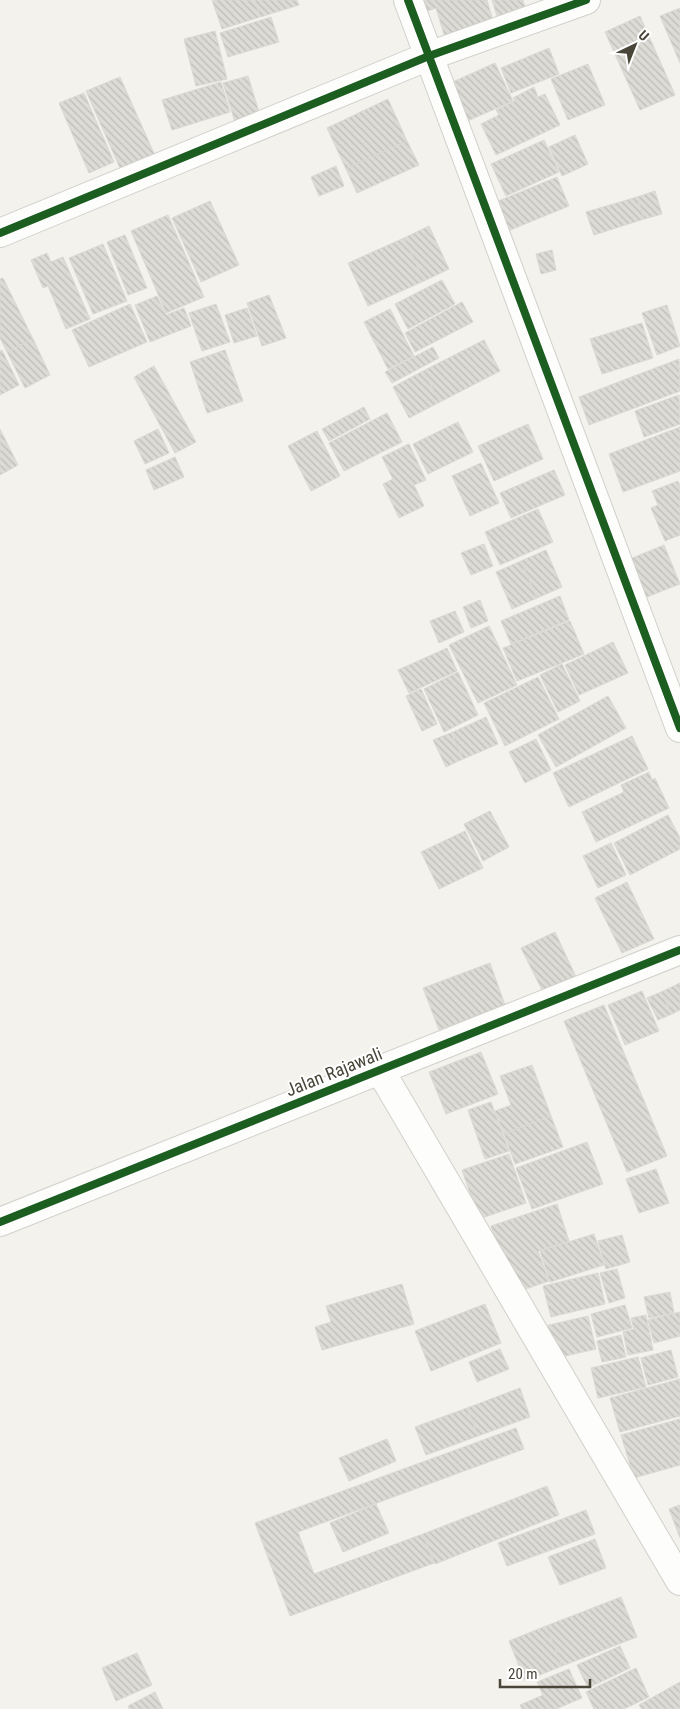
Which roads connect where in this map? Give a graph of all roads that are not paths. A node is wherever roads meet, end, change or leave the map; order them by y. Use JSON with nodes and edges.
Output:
{"nodes":[{"id":1,"x":408,"y":0,"type":"edge"},
{"id":2,"x":586,"y":0,"type":"edge"},
{"id":3,"x":429,"y":56,"type":"junction"},
{"id":4,"x":0,"y":233,"type":"edge"},
{"id":5,"x":680,"y":728,"type":"edge"},
{"id":6,"x":680,"y":950,"type":"edge"},
{"id":7,"x":380,"y":1070,"type":"junction"},
{"id":8,"x":0,"y":1222,"type":"edge"},
{"id":9,"x":680,"y":1580,"type":"edge"}],
"edges":[{"from":1,"to":3,"type":"street"},
{"from":2,"to":3,"type":"street"},
{"from":3,"to":4,"type":"street"},
{"from":3,"to":5,"type":"street"},
{"from":6,"to":7,"type":"street","name":"Jalan Rajawali"},
{"from":7,"to":8,"type":"street","name":"Jalan Rajawali"},
{"from":7,"to":9,"type":"street"}]}
